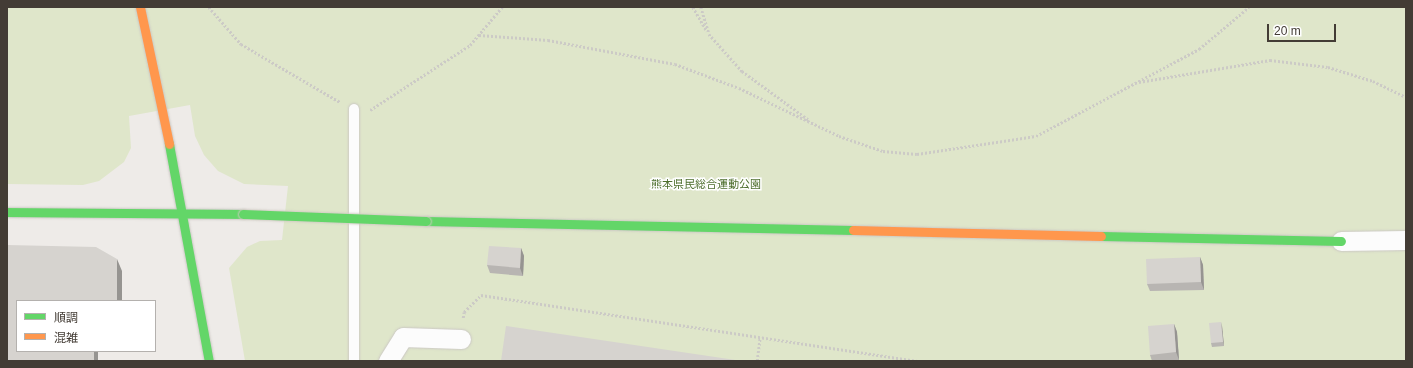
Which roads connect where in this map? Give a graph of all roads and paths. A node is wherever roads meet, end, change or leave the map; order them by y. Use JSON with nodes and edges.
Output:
{"nodes":[{"id":1,"x":140,"y":7,"type":"edge"},
{"id":2,"x":208,"y":7,"type":"edge"},
{"id":3,"x":502,"y":7,"type":"edge"},
{"id":4,"x":693,"y":7,"type":"edge"},
{"id":5,"x":701,"y":7,"type":"edge"},
{"id":6,"x":1249,"y":7,"type":"edge"},
{"id":7,"x":479,"y":34,"type":"junction"},
{"id":8,"x":709,"y":34,"type":"junction"},
{"id":9,"x":1136,"y":82,"type":"junction"},
{"id":10,"x":1406,"y":97,"type":"edge"},
{"id":11,"x":354,"y":109,"type":"junction"},
{"id":12,"x":815,"y":124,"type":"junction"},
{"id":13,"x":7,"y":212,"type":"edge"},
{"id":14,"x":182,"y":212,"type":"junction"},
{"id":15,"x":1406,"y":240,"type":"edge"},
{"id":16,"x":1341,"y":241,"type":"joint"},
{"id":17,"x":760,"y":337,"type":"junction"},
{"id":18,"x":460,"y":339,"type":"joint"},
{"id":19,"x":209,"y":361,"type":"edge"},
{"id":20,"x":354,"y":361,"type":"edge"},
{"id":21,"x":388,"y":361,"type":"edge"},
{"id":22,"x":757,"y":361,"type":"edge"},
{"id":23,"x":919,"y":361,"type":"edge"}],
"edges":[{"from":1,"to":14,"type":"street"},
{"from":2,"to":11,"type":"path"},
{"from":3,"to":7,"type":"path"},
{"from":4,"to":8,"type":"path"},
{"from":5,"to":8,"type":"path"},
{"from":6,"to":9,"type":"path"},
{"from":7,"to":11,"type":"path"},
{"from":7,"to":12,"type":"path"},
{"from":8,"to":12,"type":"path"},
{"from":9,"to":10,"type":"path"},
{"from":9,"to":12,"type":"path"},
{"from":11,"to":20,"type":"lane"},
{"from":13,"to":14,"type":"street"},
{"from":14,"to":16,"type":"street","bridge":true},
{"from":14,"to":19,"type":"street"},
{"from":15,"to":16,"type":"street"},
{"from":17,"to":18,"type":"path"},
{"from":17,"to":22,"type":"path"},
{"from":17,"to":23,"type":"path"},
{"from":18,"to":21,"type":"street"}]}
